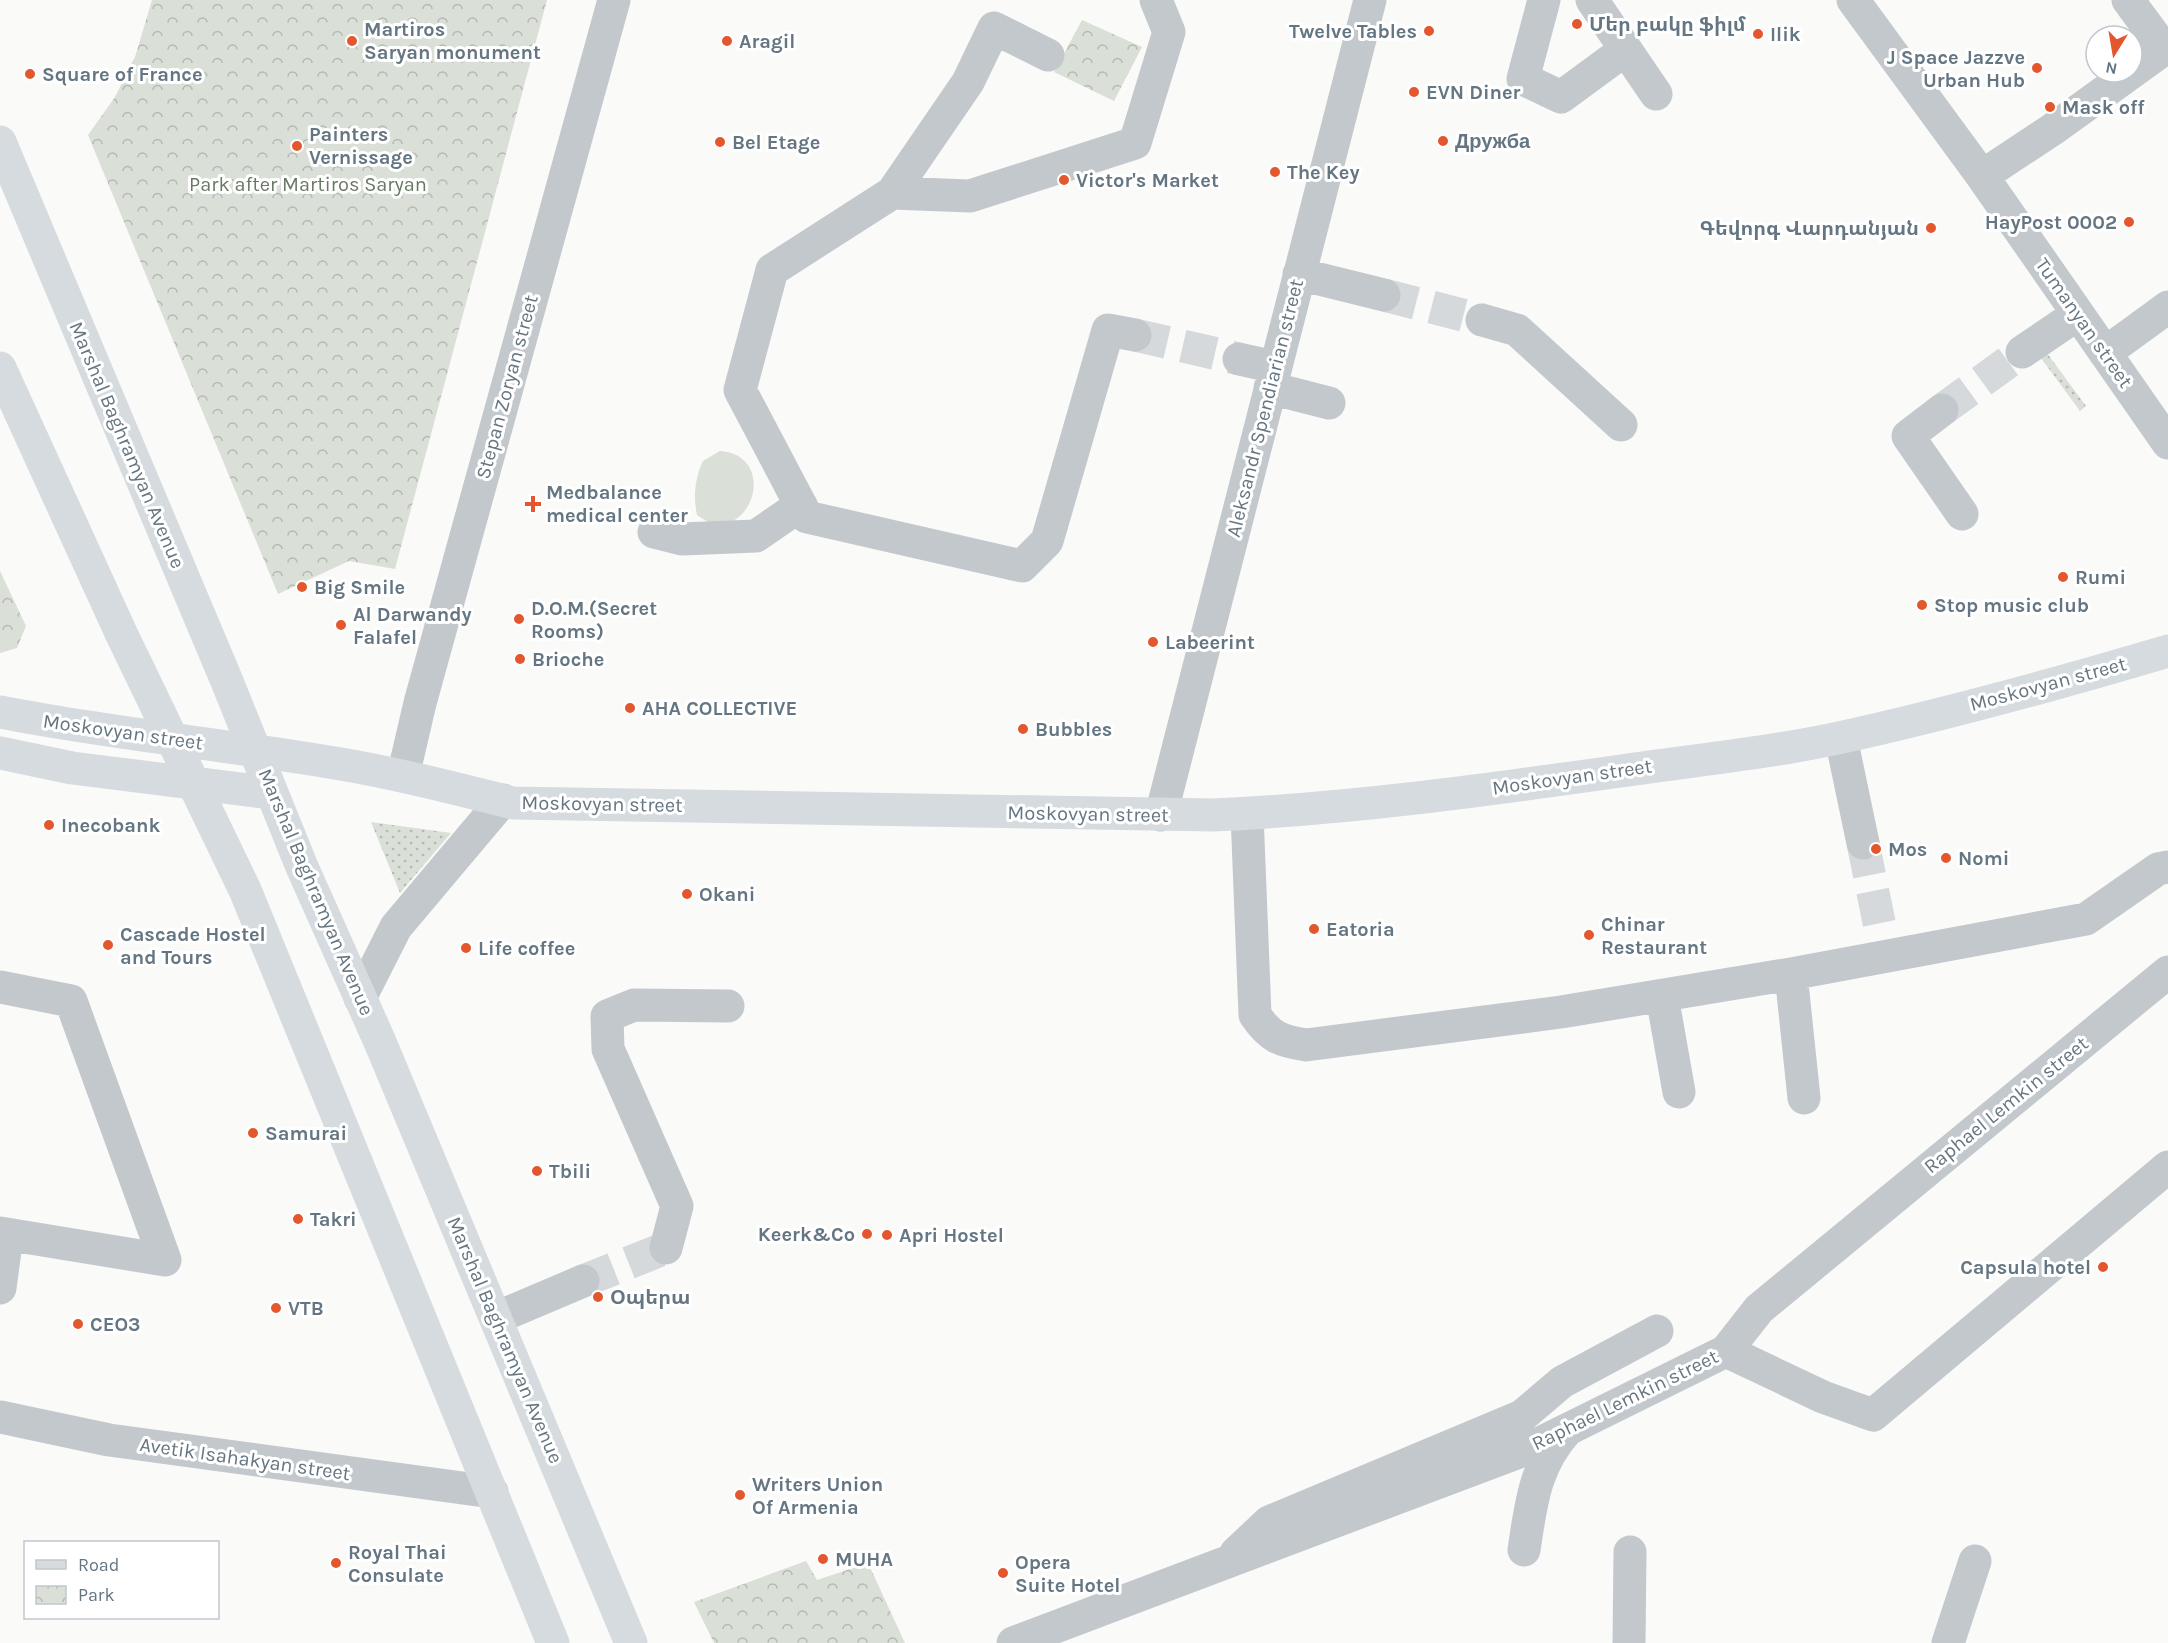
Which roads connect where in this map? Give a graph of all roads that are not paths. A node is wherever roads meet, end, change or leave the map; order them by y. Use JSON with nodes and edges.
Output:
{"nodes":[{"id":1,"x":614,"y":0,"type":"edge"},
{"id":2,"x":1156,"y":0,"type":"edge"},
{"id":3,"x":1370,"y":0,"type":"edge"},
{"id":4,"x":1544,"y":0,"type":"edge"},
{"id":5,"x":1592,"y":0,"type":"edge"},
{"id":6,"x":1853,"y":0,"type":"edge"},
{"id":7,"x":2128,"y":0,"type":"edge"},
{"id":8,"x":1625,"y":50,"type":"junction"},
{"id":9,"x":1048,"y":55,"type":"dead end"},
{"id":10,"x":1656,"y":94,"type":"dead end"},
{"id":11,"x":0,"y":142,"type":"edge"},
{"id":12,"x":1982,"y":176,"type":"junction"},
{"id":13,"x":892,"y":193,"type":"junction"},
{"id":14,"x":1299,"y":274,"type":"junction"},
{"id":15,"x":1384,"y":295,"type":"tunnel mouth"},
{"id":16,"x":2168,"y":307,"type":"edge"},
{"id":17,"x":2078,"y":314,"type":"junction"},
{"id":18,"x":1482,"y":320,"type":"tunnel mouth"},
{"id":19,"x":1135,"y":335,"type":"tunnel mouth"},
{"id":20,"x":2022,"y":352,"type":"tunnel mouth"},
{"id":21,"x":2105,"y":353,"type":"junction"},
{"id":22,"x":1239,"y":359,"type":"tunnel mouth"},
{"id":23,"x":0,"y":368,"type":"edge"},
{"id":24,"x":1272,"y":377,"type":"junction"},
{"id":25,"x":1329,"y":403,"type":"dead end"},
{"id":26,"x":1942,"y":410,"type":"tunnel mouth"},
{"id":27,"x":1621,"y":425,"type":"dead end"},
{"id":28,"x":2168,"y":442,"type":"edge"},
{"id":29,"x":801,"y":505,"type":"junction"},
{"id":30,"x":1962,"y":514,"type":"dead end"},
{"id":31,"x":654,"y":532,"type":"dead end"},
{"id":32,"x":2168,"y":651,"type":"edge"},
{"id":33,"x":0,"y":712,"type":"edge"},
{"id":34,"x":1841,"y":738,"type":"junction"},
{"id":35,"x":173,"y":740,"type":"junction"},
{"id":36,"x":255,"y":752,"type":"junction"},
{"id":37,"x":0,"y":753,"type":"edge"},
{"id":38,"x":403,"y":776,"type":"junction"},
{"id":39,"x":195,"y":783,"type":"junction"},
{"id":40,"x":272,"y":793,"type":"junction"},
{"id":41,"x":503,"y":801,"type":"junction"},
{"id":42,"x":1247,"y":814,"type":"junction"},
{"id":43,"x":1161,"y":816,"type":"junction"},
{"id":44,"x":1863,"y":843,"type":"tunnel mouth"},
{"id":45,"x":2168,"y":867,"type":"edge"},
{"id":46,"x":2168,"y":972,"type":"edge"},
{"id":47,"x":1791,"y":974,"type":"junction"},
{"id":48,"x":0,"y":987,"type":"edge"},
{"id":49,"x":1662,"y":996,"type":"junction"},
{"id":50,"x":360,"y":998,"type":"junction"},
{"id":51,"x":728,"y":1006,"type":"dead end"},
{"id":52,"x":1679,"y":1092,"type":"dead end"},
{"id":53,"x":1804,"y":1098,"type":"dead end"},
{"id":54,"x":2168,"y":1167,"type":"edge"},
{"id":55,"x":4,"y":1234,"type":"edge"},
{"id":56,"x":666,"y":1248,"type":"dead end"},
{"id":57,"x":583,"y":1281,"type":"tunnel mouth"},
{"id":58,"x":0,"y":1288,"type":"edge"},
{"id":59,"x":495,"y":1318,"type":"junction"},
{"id":60,"x":1657,"y":1331,"type":"dead end"},
{"id":61,"x":1725,"y":1352,"type":"junction"},
{"id":62,"x":0,"y":1418,"type":"edge"},
{"id":63,"x":1568,"y":1428,"type":"junction"},
{"id":64,"x":492,"y":1492,"type":"junction"},
{"id":65,"x":1524,"y":1550,"type":"dead end"},
{"id":66,"x":1630,"y":1552,"type":"dead end"},
{"id":67,"x":1975,"y":1561,"type":"dead end"},
{"id":68,"x":1224,"y":1565,"type":"junction"},
{"id":69,"x":553,"y":1643,"type":"edge"},
{"id":70,"x":631,"y":1643,"type":"edge"},
{"id":71,"x":1013,"y":1643,"type":"edge"},
{"id":72,"x":1629,"y":1643,"type":"edge"},
{"id":73,"x":1948,"y":1643,"type":"edge"}],
"edges":[{"from":1,"to":38,"type":"street","name":"Stepan Zoryan street"},
{"from":2,"to":13,"type":"street"},
{"from":3,"to":14,"type":"street","name":"Aleksandr Spendiarian street"},
{"from":4,"to":8,"type":"street"},
{"from":5,"to":8,"type":"street"},
{"from":6,"to":12,"type":"street","name":"Tumanyan street"},
{"from":7,"to":12,"type":"street"},
{"from":8,"to":10,"type":"street"},
{"from":9,"to":13,"type":"street"},
{"from":11,"to":36,"type":"main road","name":"Marshal Baghramyan Avenue"},
{"from":12,"to":17,"type":"street","name":"Tumanyan street"},
{"from":13,"to":29,"type":"street"},
{"from":14,"to":15,"type":"street"},
{"from":14,"to":24,"type":"street","name":"Aleksandr Spendiarian street"},
{"from":16,"to":21,"type":"street"},
{"from":17,"to":20,"type":"street"},
{"from":17,"to":21,"type":"street","name":"Tumanyan street"},
{"from":18,"to":27,"type":"street"},
{"from":19,"to":29,"type":"street"},
{"from":21,"to":28,"type":"street","name":"Tumanyan street"},
{"from":22,"to":24,"type":"street"},
{"from":23,"to":35,"type":"main road"},
{"from":24,"to":25,"type":"street"},
{"from":24,"to":43,"type":"street","name":"Aleksandr Spendiarian street"},
{"from":26,"to":30,"type":"street"},
{"from":29,"to":31,"type":"street"},
{"from":32,"to":34,"type":"main road","name":"Moskovyan street"},
{"from":33,"to":35,"type":"main road","name":"Moskovyan street"},
{"from":34,"to":42,"type":"main road","name":"Moskovyan street"},
{"from":34,"to":44,"type":"street"},
{"from":35,"to":36,"type":"main road","name":"Moskovyan street"},
{"from":35,"to":39,"type":"main road"},
{"from":36,"to":38,"type":"main road","name":"Moskovyan street"},
{"from":36,"to":40,"type":"main road","name":"Marshal Baghramyan Avenue"},
{"from":37,"to":39,"type":"main road","name":"Moskovyan street"},
{"from":38,"to":41,"type":"main road","name":"Moskovyan street"},
{"from":39,"to":40,"type":"main road","name":"Moskovyan street"},
{"from":39,"to":64,"type":"main road"},
{"from":40,"to":50,"type":"main road","name":"Marshal Baghramyan Avenue"},
{"from":41,"to":43,"type":"main road","name":"Moskovyan street"},
{"from":41,"to":50,"type":"street"},
{"from":42,"to":43,"type":"main road","name":"Moskovyan street"},
{"from":42,"to":49,"type":"street"},
{"from":45,"to":47,"type":"street"},
{"from":46,"to":61,"type":"street","name":"Raphael Lemkin street"},
{"from":47,"to":49,"type":"street"},
{"from":47,"to":53,"type":"street"},
{"from":48,"to":55,"type":"street"},
{"from":49,"to":52,"type":"street"},
{"from":50,"to":59,"type":"main road","name":"Marshal Baghramyan Avenue"},
{"from":51,"to":56,"type":"street"},
{"from":54,"to":61,"type":"street"},
{"from":55,"to":58,"type":"street"},
{"from":57,"to":59,"type":"street"},
{"from":59,"to":70,"type":"main road","name":"Marshal Baghramyan Avenue"},
{"from":60,"to":68,"type":"street"},
{"from":61,"to":63,"type":"street","name":"Raphael Lemkin street"},
{"from":62,"to":64,"type":"street","name":"Avetik Isahakyan street"},
{"from":63,"to":65,"type":"street"},
{"from":63,"to":68,"type":"street","name":"Raphael Lemkin street"},
{"from":64,"to":69,"type":"main road"},
{"from":66,"to":72,"type":"street"},
{"from":67,"to":73,"type":"street"},
{"from":68,"to":71,"type":"street","name":"Raphael Lemkin street"}]}
